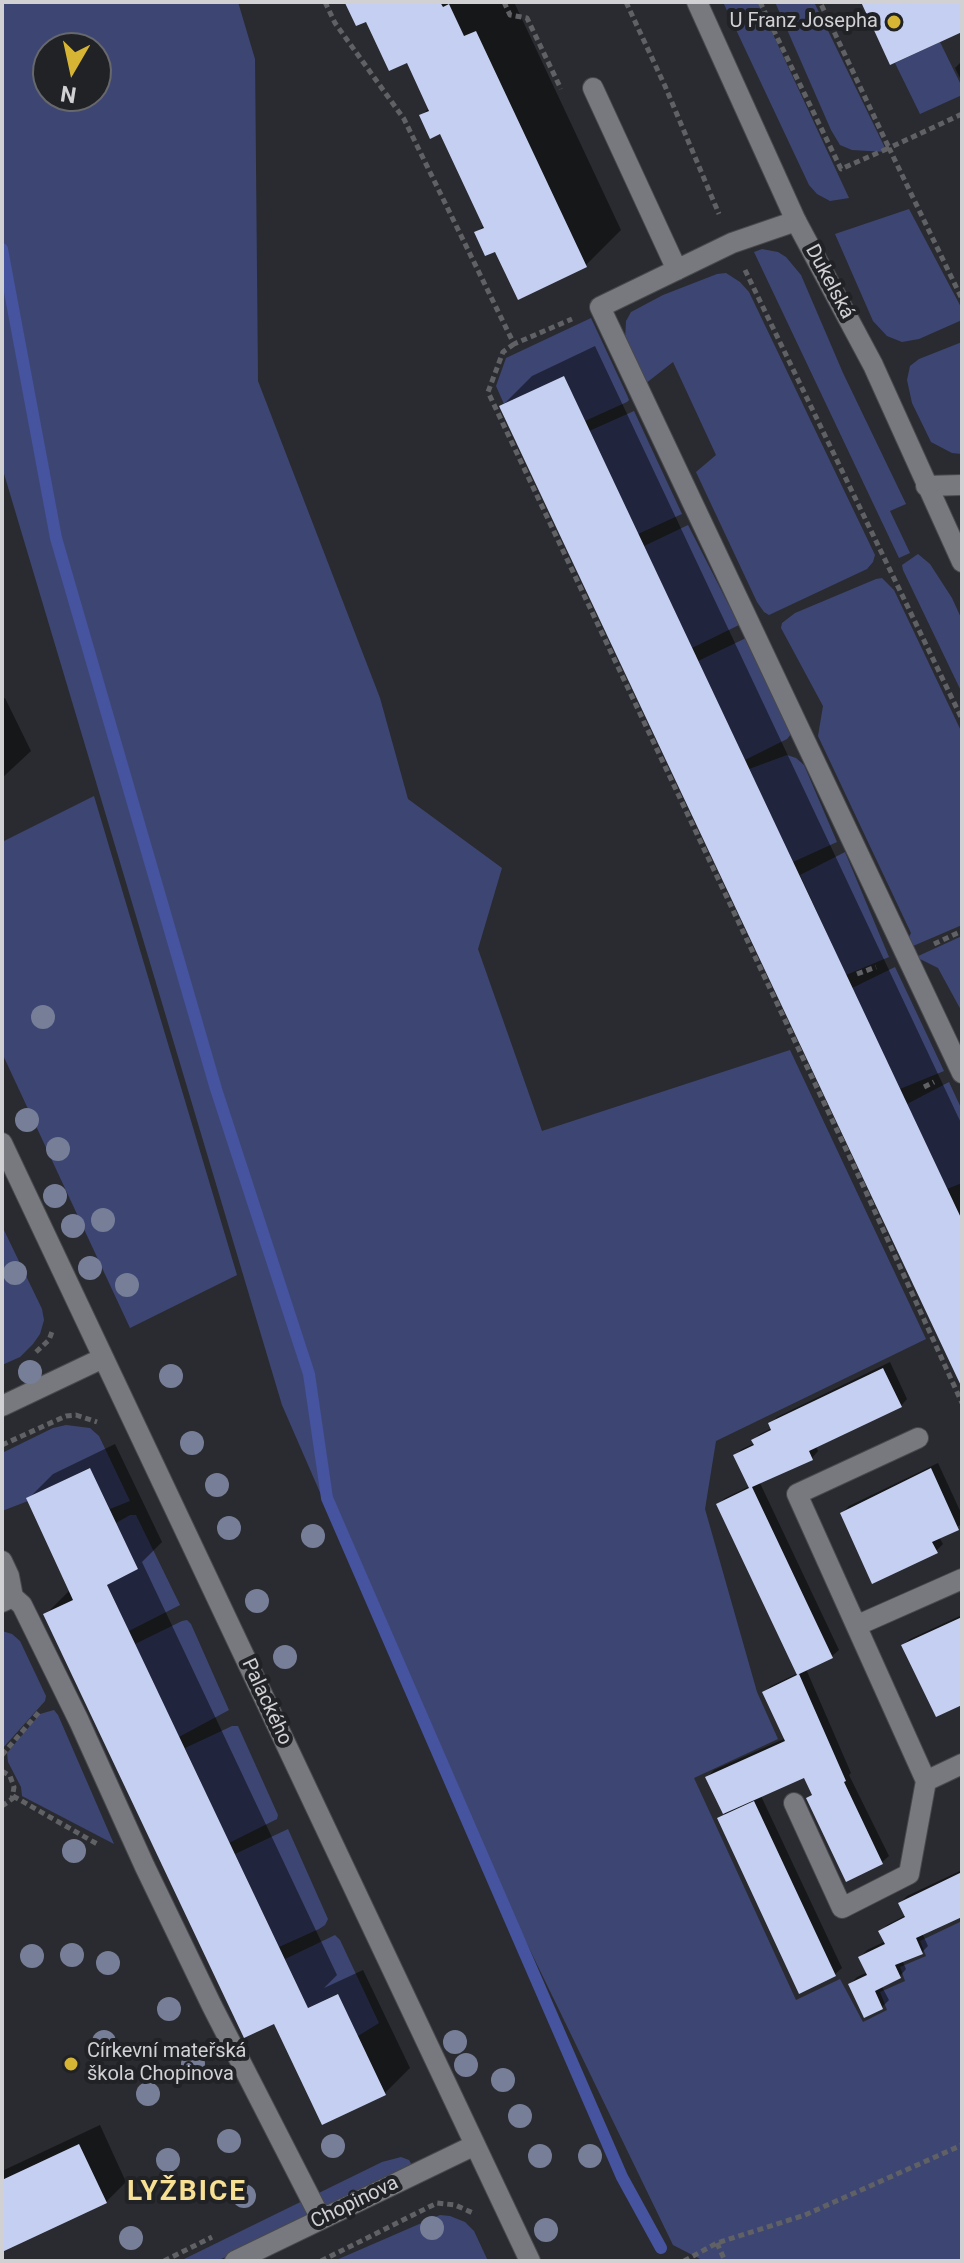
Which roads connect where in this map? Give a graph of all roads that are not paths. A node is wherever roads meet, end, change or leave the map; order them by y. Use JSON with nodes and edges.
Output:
{"nodes":[{"id":1,"x":697,"y":2,"type":"edge"},
{"id":2,"x":593,"y":88,"type":"dead end"},
{"id":3,"x":796,"y":221,"type":"junction"},
{"id":4,"x":677,"y":270,"type":"junction"},
{"id":5,"x":962,"y":485,"type":"edge"},
{"id":6,"x":926,"y":486,"type":"junction"},
{"id":7,"x":962,"y":562,"type":"edge"},
{"id":8,"x":962,"y":1073,"type":"edge"},
{"id":9,"x":2,"y":1143,"type":"edge"},
{"id":10,"x":103,"y":1358,"type":"junction"},
{"id":11,"x":2,"y":1406,"type":"edge"},
{"id":12,"x":918,"y":1438,"type":"dead end"},
{"id":13,"x":2,"y":1561,"type":"edge"},
{"id":14,"x":962,"y":1579,"type":"edge"},
{"id":15,"x":8,"y":1599,"type":"edge"},
{"id":16,"x":858,"y":1625,"type":"junction"},
{"id":17,"x":962,"y":1764,"type":"edge"},
{"id":18,"x":926,"y":1781,"type":"junction"},
{"id":19,"x":794,"y":1803,"type":"dead end"},
{"id":20,"x":475,"y":2145,"type":"junction"},
{"id":21,"x":321,"y":2219,"type":"junction"},
{"id":22,"x":235,"y":2261,"type":"edge"},
{"id":23,"x":530,"y":2261,"type":"edge"}],
"edges":[{"from":1,"to":3,"type":"street","name":"Dukelská"},
{"from":2,"to":4,"type":"street"},
{"from":3,"to":4,"type":"street"},
{"from":3,"to":6,"type":"street","name":"Dukelská"},
{"from":4,"to":8,"type":"street"},
{"from":5,"to":6,"type":"street"},
{"from":6,"to":7,"type":"street","name":"Dukelská"},
{"from":9,"to":10,"type":"street","name":"Palackého"},
{"from":10,"to":11,"type":"street"},
{"from":10,"to":20,"type":"street","name":"Palackého"},
{"from":12,"to":16,"type":"street"},
{"from":13,"to":15,"type":"street"},
{"from":14,"to":16,"type":"street"},
{"from":15,"to":21,"type":"street"},
{"from":16,"to":18,"type":"street"},
{"from":17,"to":18,"type":"street"},
{"from":18,"to":19,"type":"street"},
{"from":20,"to":21,"type":"street","name":"Chopinova"},
{"from":20,"to":23,"type":"street","name":"Palackého"},
{"from":21,"to":22,"type":"street","name":"Chopinova"}]}
